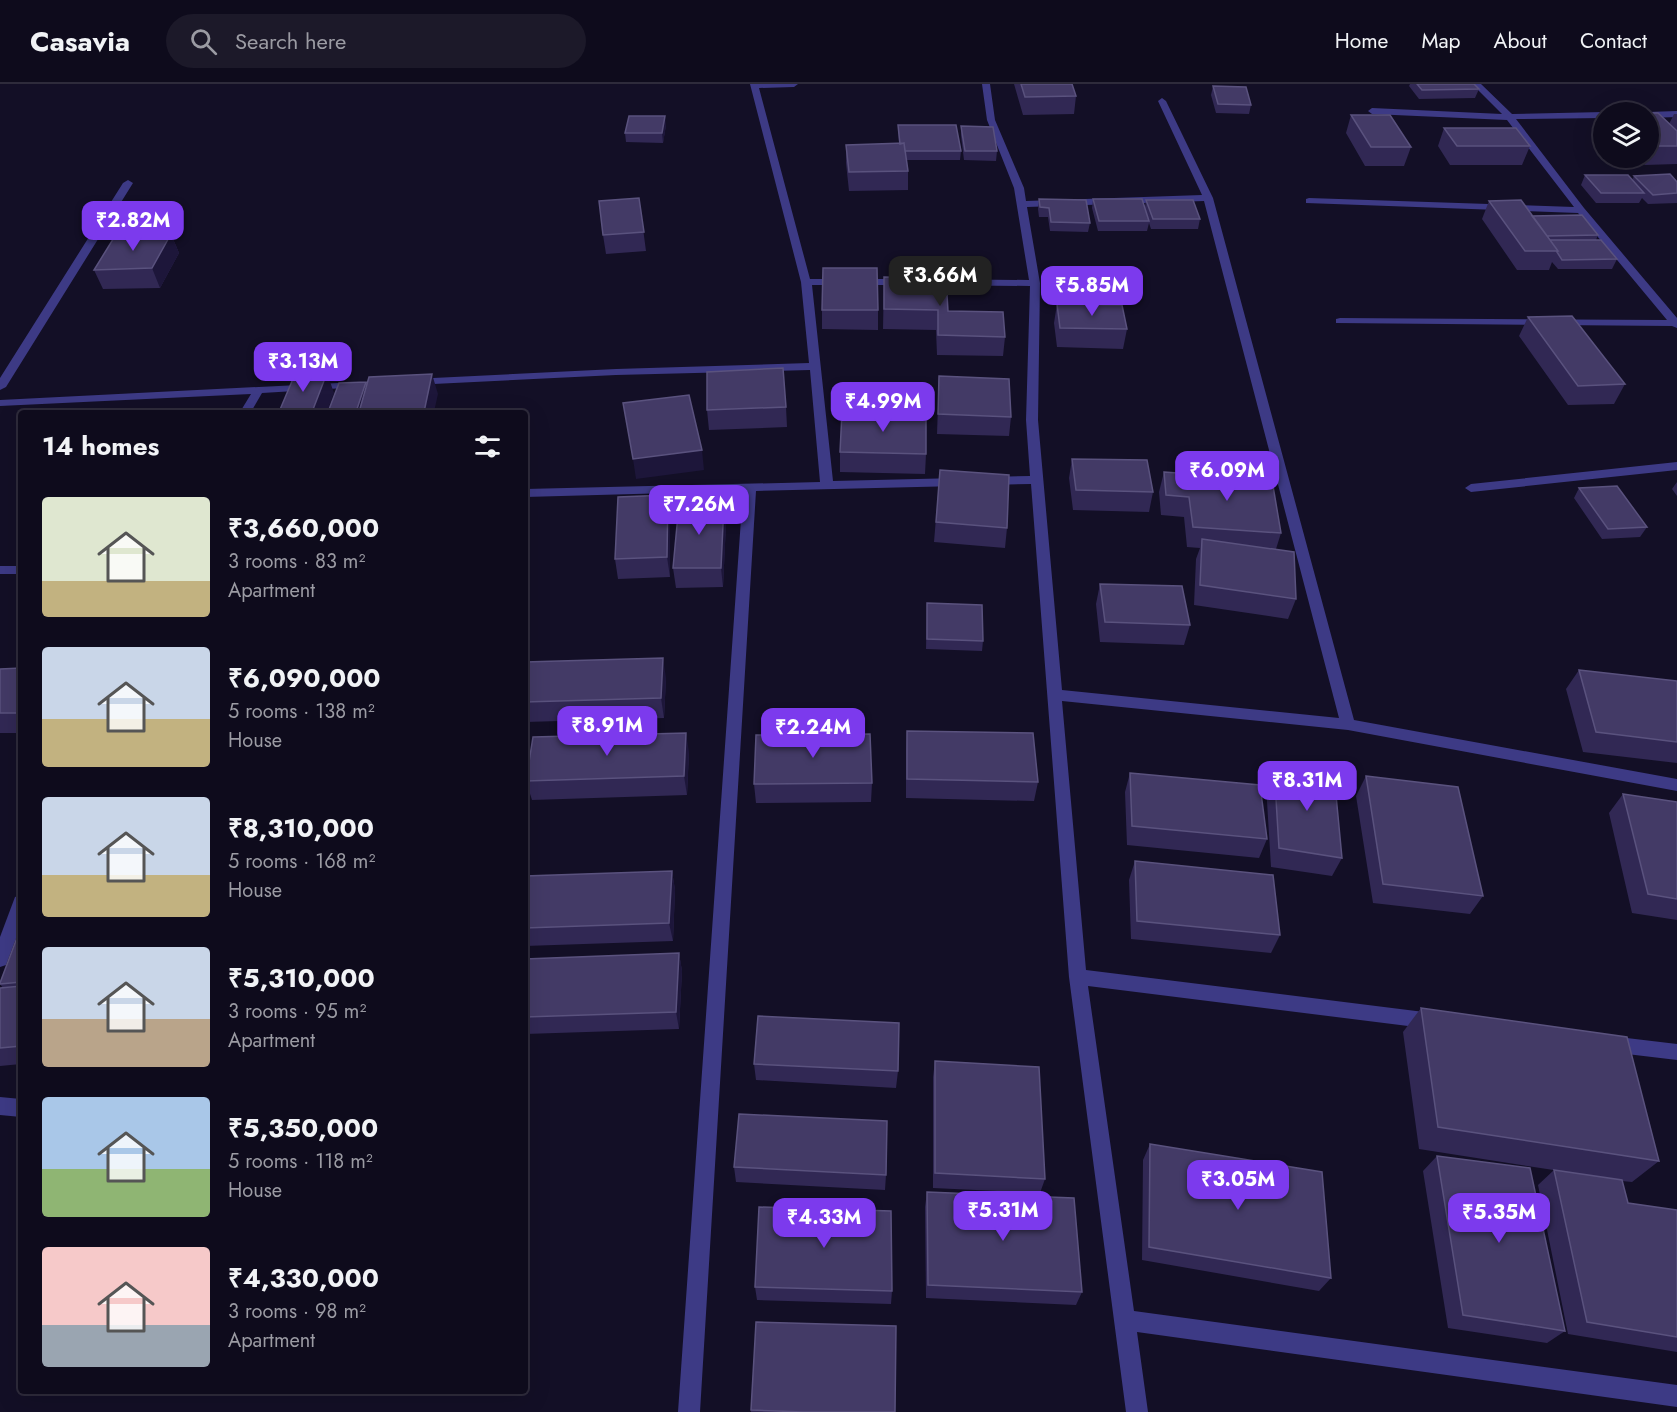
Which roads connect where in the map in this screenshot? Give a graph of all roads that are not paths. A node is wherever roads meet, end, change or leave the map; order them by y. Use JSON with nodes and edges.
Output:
{"nodes":[{"id":1,"x":794,"y":84,"type":"edge"},
{"id":2,"x":986,"y":84,"type":"edge"},
{"id":3,"x":1476,"y":84,"type":"edge"},
{"id":4,"x":754,"y":85,"type":"edge"},
{"id":5,"x":1162,"y":101,"type":"dead end"},
{"id":6,"x":1372,"y":111,"type":"dead end"},
{"id":7,"x":1659,"y":114,"type":"edge"},
{"id":8,"x":1677,"y":114,"type":"edge"},
{"id":9,"x":1593,"y":115,"type":"edge"},
{"id":10,"x":1510,"y":117,"type":"junction"},
{"id":11,"x":128,"y":183,"type":"dead end"},
{"id":12,"x":1208,"y":198,"type":"junction"},
{"id":13,"x":1309,"y":201,"type":"dead end"},
{"id":14,"x":1020,"y":204,"type":"junction"},
{"id":15,"x":1581,"y":210,"type":"junction"},
{"id":16,"x":806,"y":282,"type":"junction"},
{"id":17,"x":1035,"y":283,"type":"junction"},
{"id":18,"x":1340,"y":321,"type":"dead end"},
{"id":19,"x":1676,"y":324,"type":"edge"},
{"id":20,"x":814,"y":366,"type":"junction"},
{"id":21,"x":405,"y":382,"type":"edge"},
{"id":22,"x":369,"y":384,"type":"edge"},
{"id":23,"x":0,"y":387,"type":"edge"},
{"id":24,"x":258,"y":391,"type":"junction"},
{"id":25,"x":0,"y":403,"type":"edge"},
{"id":26,"x":247,"y":410,"type":"edge"},
{"id":27,"x":1677,"y":466,"type":"edge"},
{"id":28,"x":1037,"y":480,"type":"junction"},
{"id":29,"x":827,"y":486,"type":"junction"},
{"id":30,"x":750,"y":487,"type":"junction"},
{"id":31,"x":1471,"y":488,"type":"dead end"},
{"id":32,"x":528,"y":494,"type":"edge"},
{"id":33,"x":0,"y":570,"type":"edge"},
{"id":34,"x":18,"y":570,"type":"edge"},
{"id":35,"x":1056,"y":695,"type":"junction"},
{"id":36,"x":1348,"y":724,"type":"junction"},
{"id":37,"x":1677,"y":785,"type":"edge"},
{"id":38,"x":18,"y":910,"type":"edge"},
{"id":39,"x":0,"y":960,"type":"edge"},
{"id":40,"x":1078,"y":977,"type":"junction"},
{"id":41,"x":1454,"y":1024,"type":"edge"},
{"id":42,"x":1595,"y":1042,"type":"edge"},
{"id":43,"x":1677,"y":1052,"type":"edge"},
{"id":44,"x":0,"y":1106,"type":"edge"},
{"id":45,"x":18,"y":1108,"type":"edge"},
{"id":46,"x":1125,"y":1320,"type":"junction"},
{"id":47,"x":1677,"y":1396,"type":"edge"},
{"id":48,"x":689,"y":1412,"type":"edge"},
{"id":49,"x":1137,"y":1412,"type":"edge"}],
"edges":[{"from":1,"to":4,"type":"street"},
{"from":2,"to":14,"type":"street"},
{"from":3,"to":10,"type":"street"},
{"from":4,"to":16,"type":"street"},
{"from":5,"to":12,"type":"street"},
{"from":6,"to":10,"type":"street"},
{"from":7,"to":8,"type":"street"},
{"from":9,"to":10,"type":"street"},
{"from":10,"to":15,"type":"street"},
{"from":11,"to":23,"type":"street"},
{"from":12,"to":14,"type":"street"},
{"from":12,"to":36,"type":"street"},
{"from":13,"to":15,"type":"street"},
{"from":14,"to":17,"type":"street"},
{"from":15,"to":19,"type":"street"},
{"from":16,"to":17,"type":"street"},
{"from":16,"to":20,"type":"street"},
{"from":17,"to":28,"type":"street"},
{"from":18,"to":19,"type":"street"},
{"from":20,"to":21,"type":"street"},
{"from":20,"to":29,"type":"street"},
{"from":22,"to":24,"type":"street"},
{"from":24,"to":25,"type":"street"},
{"from":24,"to":26,"type":"street"},
{"from":27,"to":31,"type":"street"},
{"from":28,"to":29,"type":"street"},
{"from":28,"to":35,"type":"street"},
{"from":29,"to":30,"type":"street"},
{"from":30,"to":32,"type":"street"},
{"from":30,"to":48,"type":"street"},
{"from":33,"to":34,"type":"street"},
{"from":35,"to":36,"type":"street"},
{"from":35,"to":40,"type":"street"},
{"from":36,"to":37,"type":"street"},
{"from":38,"to":39,"type":"street"},
{"from":40,"to":41,"type":"street"},
{"from":40,"to":46,"type":"street"},
{"from":42,"to":43,"type":"street"},
{"from":44,"to":45,"type":"street"},
{"from":46,"to":47,"type":"street"},
{"from":46,"to":49,"type":"street"}]}
